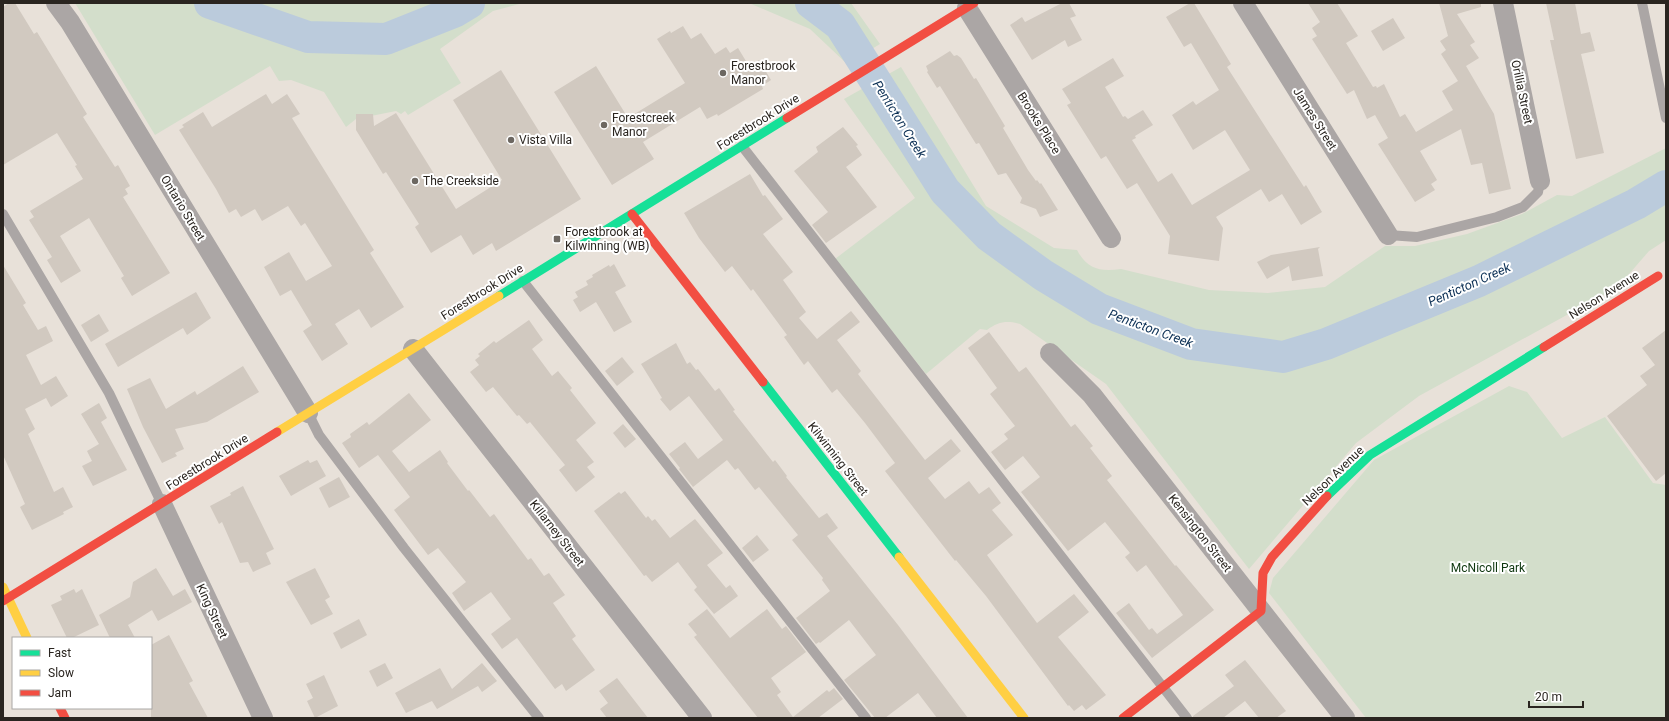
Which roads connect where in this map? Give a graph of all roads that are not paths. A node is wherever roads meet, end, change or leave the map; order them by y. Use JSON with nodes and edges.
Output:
{"nodes":[{"id":1,"x":56,"y":3,"type":"edge"},
{"id":2,"x":1243,"y":3,"type":"edge"},
{"id":3,"x":1503,"y":3,"type":"edge"},
{"id":4,"x":1642,"y":3,"type":"edge"},
{"id":5,"x":971,"y":5,"type":"edge"},
{"id":6,"x":1666,"y":118,"type":"edge"},
{"id":7,"x":742,"y":146,"type":"junction"},
{"id":8,"x":1540,"y":181,"type":"joint"},
{"id":9,"x":3,"y":214,"type":"edge"},
{"id":10,"x":632,"y":214,"type":"junction"},
{"id":11,"x":1388,"y":234,"type":"joint"},
{"id":12,"x":1111,"y":238,"type":"dead end"},
{"id":13,"x":1658,"y":276,"type":"dead end"},
{"id":14,"x":523,"y":281,"type":"junction"},
{"id":15,"x":413,"y":349,"type":"junction"},
{"id":16,"x":1050,"y":353,"type":"dead end"},
{"id":17,"x":308,"y":414,"type":"junction"},
{"id":18,"x":162,"y":504,"type":"junction"},
{"id":19,"x":3,"y":587,"type":"edge"},
{"id":20,"x":6,"y":600,"type":"edge"},
{"id":21,"x":1262,"y":611,"type":"junction"},
{"id":22,"x":26,"y":637,"type":"edge"},
{"id":23,"x":1163,"y":687,"type":"junction"},
{"id":24,"x":60,"y":709,"type":"edge"},
{"id":25,"x":65,"y":718,"type":"edge"},
{"id":26,"x":263,"y":718,"type":"edge"},
{"id":27,"x":539,"y":718,"type":"edge"},
{"id":28,"x":702,"y":718,"type":"edge"},
{"id":29,"x":866,"y":718,"type":"edge"},
{"id":30,"x":1024,"y":718,"type":"edge"},
{"id":31,"x":1123,"y":718,"type":"edge"},
{"id":32,"x":1187,"y":718,"type":"edge"},
{"id":33,"x":1345,"y":718,"type":"edge"}],
"edges":[{"from":1,"to":17,"type":"street","name":"Ontario Street"},
{"from":2,"to":11,"type":"street","name":"James Street"},
{"from":3,"to":8,"type":"street","name":"Orillia Street"},
{"from":4,"to":6,"type":"lane"},
{"from":5,"to":7,"type":"street","name":"Forestbrook Drive"},
{"from":5,"to":12,"type":"street","name":"Brooks Place"},
{"from":7,"to":10,"type":"street","name":"Forestbrook Drive"},
{"from":7,"to":23,"type":"lane"},
{"from":8,"to":11,"type":"lane"},
{"from":9,"to":18,"type":"lane"},
{"from":10,"to":14,"type":"street","name":"Forestbrook Drive"},
{"from":10,"to":30,"type":"street","name":"Kilwinning Street"},
{"from":13,"to":21,"type":"street","name":"Nelson Avenue"},
{"from":14,"to":15,"type":"street","name":"Forestbrook Drive"},
{"from":14,"to":29,"type":"lane"},
{"from":15,"to":17,"type":"street","name":"Forestbrook Drive"},
{"from":15,"to":28,"type":"street","name":"Killarney Street"},
{"from":16,"to":21,"type":"street","name":"Kensington Street"},
{"from":17,"to":18,"type":"street","name":"Forestbrook Drive"},
{"from":17,"to":27,"type":"lane"},
{"from":18,"to":20,"type":"street","name":"Forestbrook Drive"},
{"from":18,"to":26,"type":"street","name":"King Street"},
{"from":19,"to":20,"type":"street"},
{"from":20,"to":22,"type":"street"},
{"from":21,"to":23,"type":"street"},
{"from":21,"to":33,"type":"street","name":"Kensington Street"},
{"from":23,"to":31,"type":"street"},
{"from":23,"to":32,"type":"lane"},
{"from":24,"to":25,"type":"street"}]}
